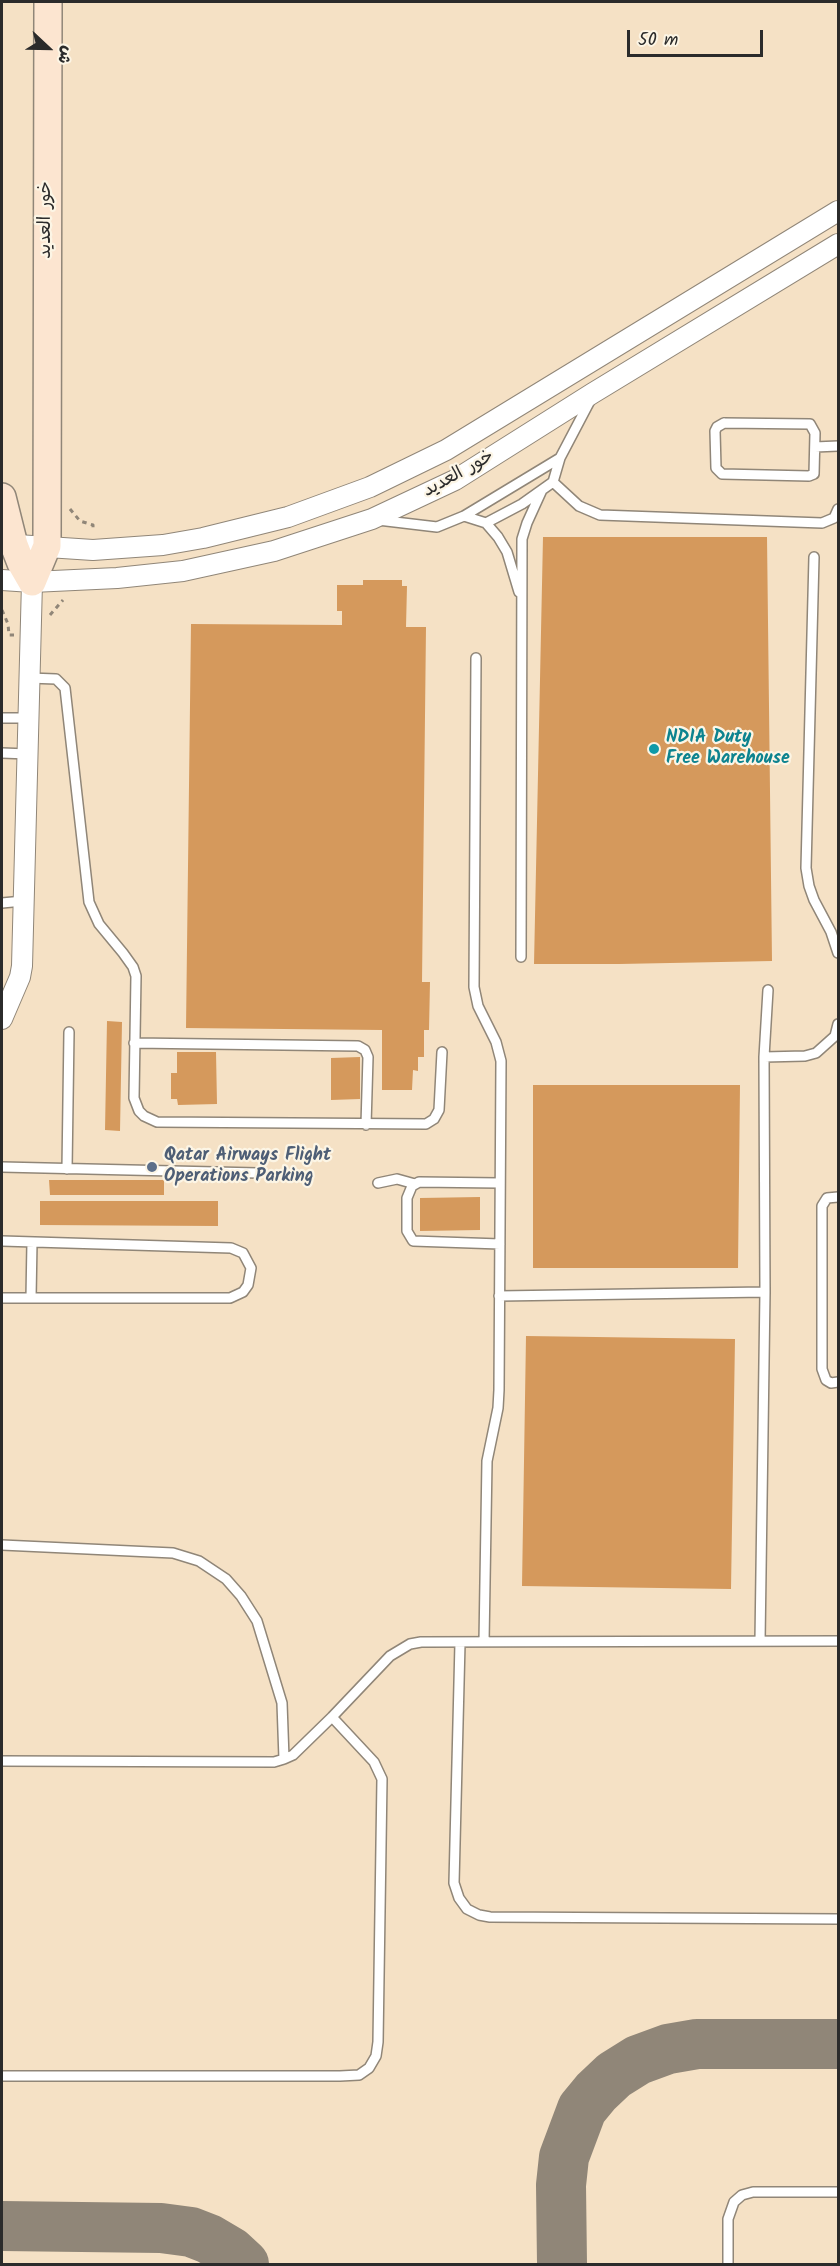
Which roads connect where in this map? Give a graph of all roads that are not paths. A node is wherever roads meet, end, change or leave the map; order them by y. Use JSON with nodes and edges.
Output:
{"nodes":[{"id":1,"x":48,"y":2,"type":"edge"},
{"id":2,"x":838,"y":211,"type":"edge"},
{"id":3,"x":838,"y":244,"type":"edge"},
{"id":4,"x":593,"y":393,"type":"junction"},
{"id":5,"x":838,"y":446,"type":"edge"},
{"id":6,"x":815,"y":447,"type":"junction"},
{"id":7,"x":560,"y":458,"type":"junction"},
{"id":8,"x":553,"y":482,"type":"junction"},
{"id":9,"x":542,"y":490,"type":"junction"},
{"id":10,"x":2,"y":497,"type":"edge"},
{"id":11,"x":838,"y":508,"type":"edge"},
{"id":12,"x":464,"y":516,"type":"junction"},
{"id":13,"x":372,"y":519,"type":"junction"},
{"id":14,"x":486,"y":523,"type":"junction"},
{"id":15,"x":8,"y":544,"type":"edge"},
{"id":16,"x":47,"y":546,"type":"junction"},
{"id":17,"x":814,"y":557,"type":"dead end"},
{"id":18,"x":2,"y":580,"type":"edge"},
{"id":19,"x":32,"y":582,"type":"junction"},
{"id":20,"x":523,"y":605,"type":"junction"},
{"id":21,"x":476,"y":658,"type":"dead end"},
{"id":22,"x":29,"y":678,"type":"junction"},
{"id":23,"x":2,"y":718,"type":"edge"},
{"id":24,"x":28,"y":718,"type":"junction"},
{"id":25,"x":2,"y":753,"type":"edge"},
{"id":26,"x":28,"y":754,"type":"junction"},
{"id":27,"x":23,"y":901,"type":"junction"},
{"id":28,"x":2,"y":903,"type":"edge"},
{"id":29,"x":838,"y":953,"type":"edge"},
{"id":30,"x":521,"y":957,"type":"dead end"},
{"id":31,"x":768,"y":990,"type":"dead end"},
{"id":32,"x":2,"y":1018,"type":"edge"},
{"id":33,"x":838,"y":1024,"type":"edge"},
{"id":34,"x":69,"y":1032,"type":"dead end"},
{"id":35,"x":134,"y":1043,"type":"junction"},
{"id":36,"x":442,"y":1052,"type":"dead end"},
{"id":37,"x":765,"y":1057,"type":"junction"},
{"id":38,"x":366,"y":1125,"type":"junction"},
{"id":39,"x":2,"y":1167,"type":"edge"},
{"id":40,"x":67,"y":1169,"type":"junction"},
{"id":41,"x":258,"y":1173,"type":"dead end"},
{"id":42,"x":378,"y":1183,"type":"dead end"},
{"id":43,"x":499,"y":1183,"type":"junction"},
{"id":44,"x":415,"y":1184,"type":"junction"},
{"id":45,"x":838,"y":1197,"type":"edge"},
{"id":46,"x":2,"y":1241,"type":"edge"},
{"id":47,"x":32,"y":1242,"type":"junction"},
{"id":48,"x":500,"y":1244,"type":"junction"},
{"id":49,"x":765,"y":1292,"type":"junction"},
{"id":50,"x":499,"y":1296,"type":"junction"},
{"id":51,"x":2,"y":1298,"type":"edge"},
{"id":52,"x":31,"y":1298,"type":"junction"},
{"id":53,"x":838,"y":1382,"type":"edge"},
{"id":54,"x":2,"y":1545,"type":"edge"},
{"id":55,"x":760,"y":1641,"type":"junction"},
{"id":56,"x":838,"y":1641,"type":"edge"},
{"id":57,"x":460,"y":1642,"type":"junction"},
{"id":58,"x":484,"y":1642,"type":"junction"},
{"id":59,"x":332,"y":1717,"type":"junction"},
{"id":60,"x":284,"y":1759,"type":"junction"},
{"id":61,"x":2,"y":1761,"type":"edge"},
{"id":62,"x":838,"y":1919,"type":"edge"},
{"id":63,"x":2,"y":2076,"type":"edge"},
{"id":64,"x":838,"y":2192,"type":"edge"},
{"id":65,"x":728,"y":2265,"type":"edge"}],
"edges":[{"from":1,"to":16,"type":"main road","name":"خور العديد"},
{"from":2,"to":16,"type":"street","name":"خور العديد"},
{"from":3,"to":4,"type":"street","name":"خور العديد"},
{"from":4,"to":7,"type":"lane"},
{"from":4,"to":13,"type":"street","name":"خور العديد"},
{"from":5,"to":6,"type":"lane"},
{"from":6,"to":6,"type":"lane"},
{"from":7,"to":8,"type":"lane"},
{"from":7,"to":12,"type":"lane"},
{"from":8,"to":9,"type":"lane"},
{"from":8,"to":11,"type":"lane"},
{"from":9,"to":14,"type":"lane"},
{"from":9,"to":20,"type":"lane"},
{"from":10,"to":15,"type":"main road"},
{"from":12,"to":13,"type":"lane"},
{"from":12,"to":14,"type":"lane"},
{"from":13,"to":19,"type":"street","name":"خور العديد"},
{"from":14,"to":20,"type":"lane"},
{"from":15,"to":16,"type":"street","name":"خور العديد"},
{"from":15,"to":19,"type":"main road"},
{"from":16,"to":19,"type":"main road","name":"خور العديد"},
{"from":17,"to":29,"type":"lane"},
{"from":18,"to":19,"type":"street","name":"خور العديد"},
{"from":19,"to":22,"type":"street"},
{"from":20,"to":30,"type":"lane"},
{"from":21,"to":43,"type":"lane"},
{"from":22,"to":24,"type":"street"},
{"from":22,"to":35,"type":"lane"},
{"from":23,"to":24,"type":"lane"},
{"from":24,"to":26,"type":"street"},
{"from":25,"to":26,"type":"lane"},
{"from":26,"to":27,"type":"street"},
{"from":27,"to":28,"type":"lane"},
{"from":27,"to":32,"type":"street"},
{"from":31,"to":37,"type":"lane"},
{"from":33,"to":37,"type":"lane"},
{"from":34,"to":40,"type":"lane"},
{"from":35,"to":38,"type":"lane"},
{"from":35,"to":38,"type":"lane"},
{"from":36,"to":38,"type":"lane"},
{"from":37,"to":49,"type":"lane"},
{"from":39,"to":40,"type":"lane"},
{"from":40,"to":41,"type":"lane"},
{"from":42,"to":44,"type":"lane"},
{"from":43,"to":44,"type":"lane"},
{"from":43,"to":48,"type":"lane"},
{"from":44,"to":48,"type":"lane"},
{"from":45,"to":53,"type":"lane"},
{"from":46,"to":47,"type":"lane"},
{"from":47,"to":52,"type":"lane"},
{"from":47,"to":52,"type":"lane"},
{"from":48,"to":50,"type":"lane"},
{"from":49,"to":50,"type":"lane"},
{"from":49,"to":55,"type":"lane"},
{"from":50,"to":58,"type":"lane"},
{"from":51,"to":52,"type":"lane"},
{"from":54,"to":60,"type":"lane"},
{"from":55,"to":56,"type":"lane"},
{"from":55,"to":58,"type":"lane"},
{"from":57,"to":58,"type":"lane"},
{"from":57,"to":59,"type":"lane"},
{"from":57,"to":62,"type":"lane"},
{"from":59,"to":60,"type":"lane"},
{"from":59,"to":63,"type":"lane"},
{"from":60,"to":61,"type":"lane"},
{"from":64,"to":65,"type":"lane"}]}
